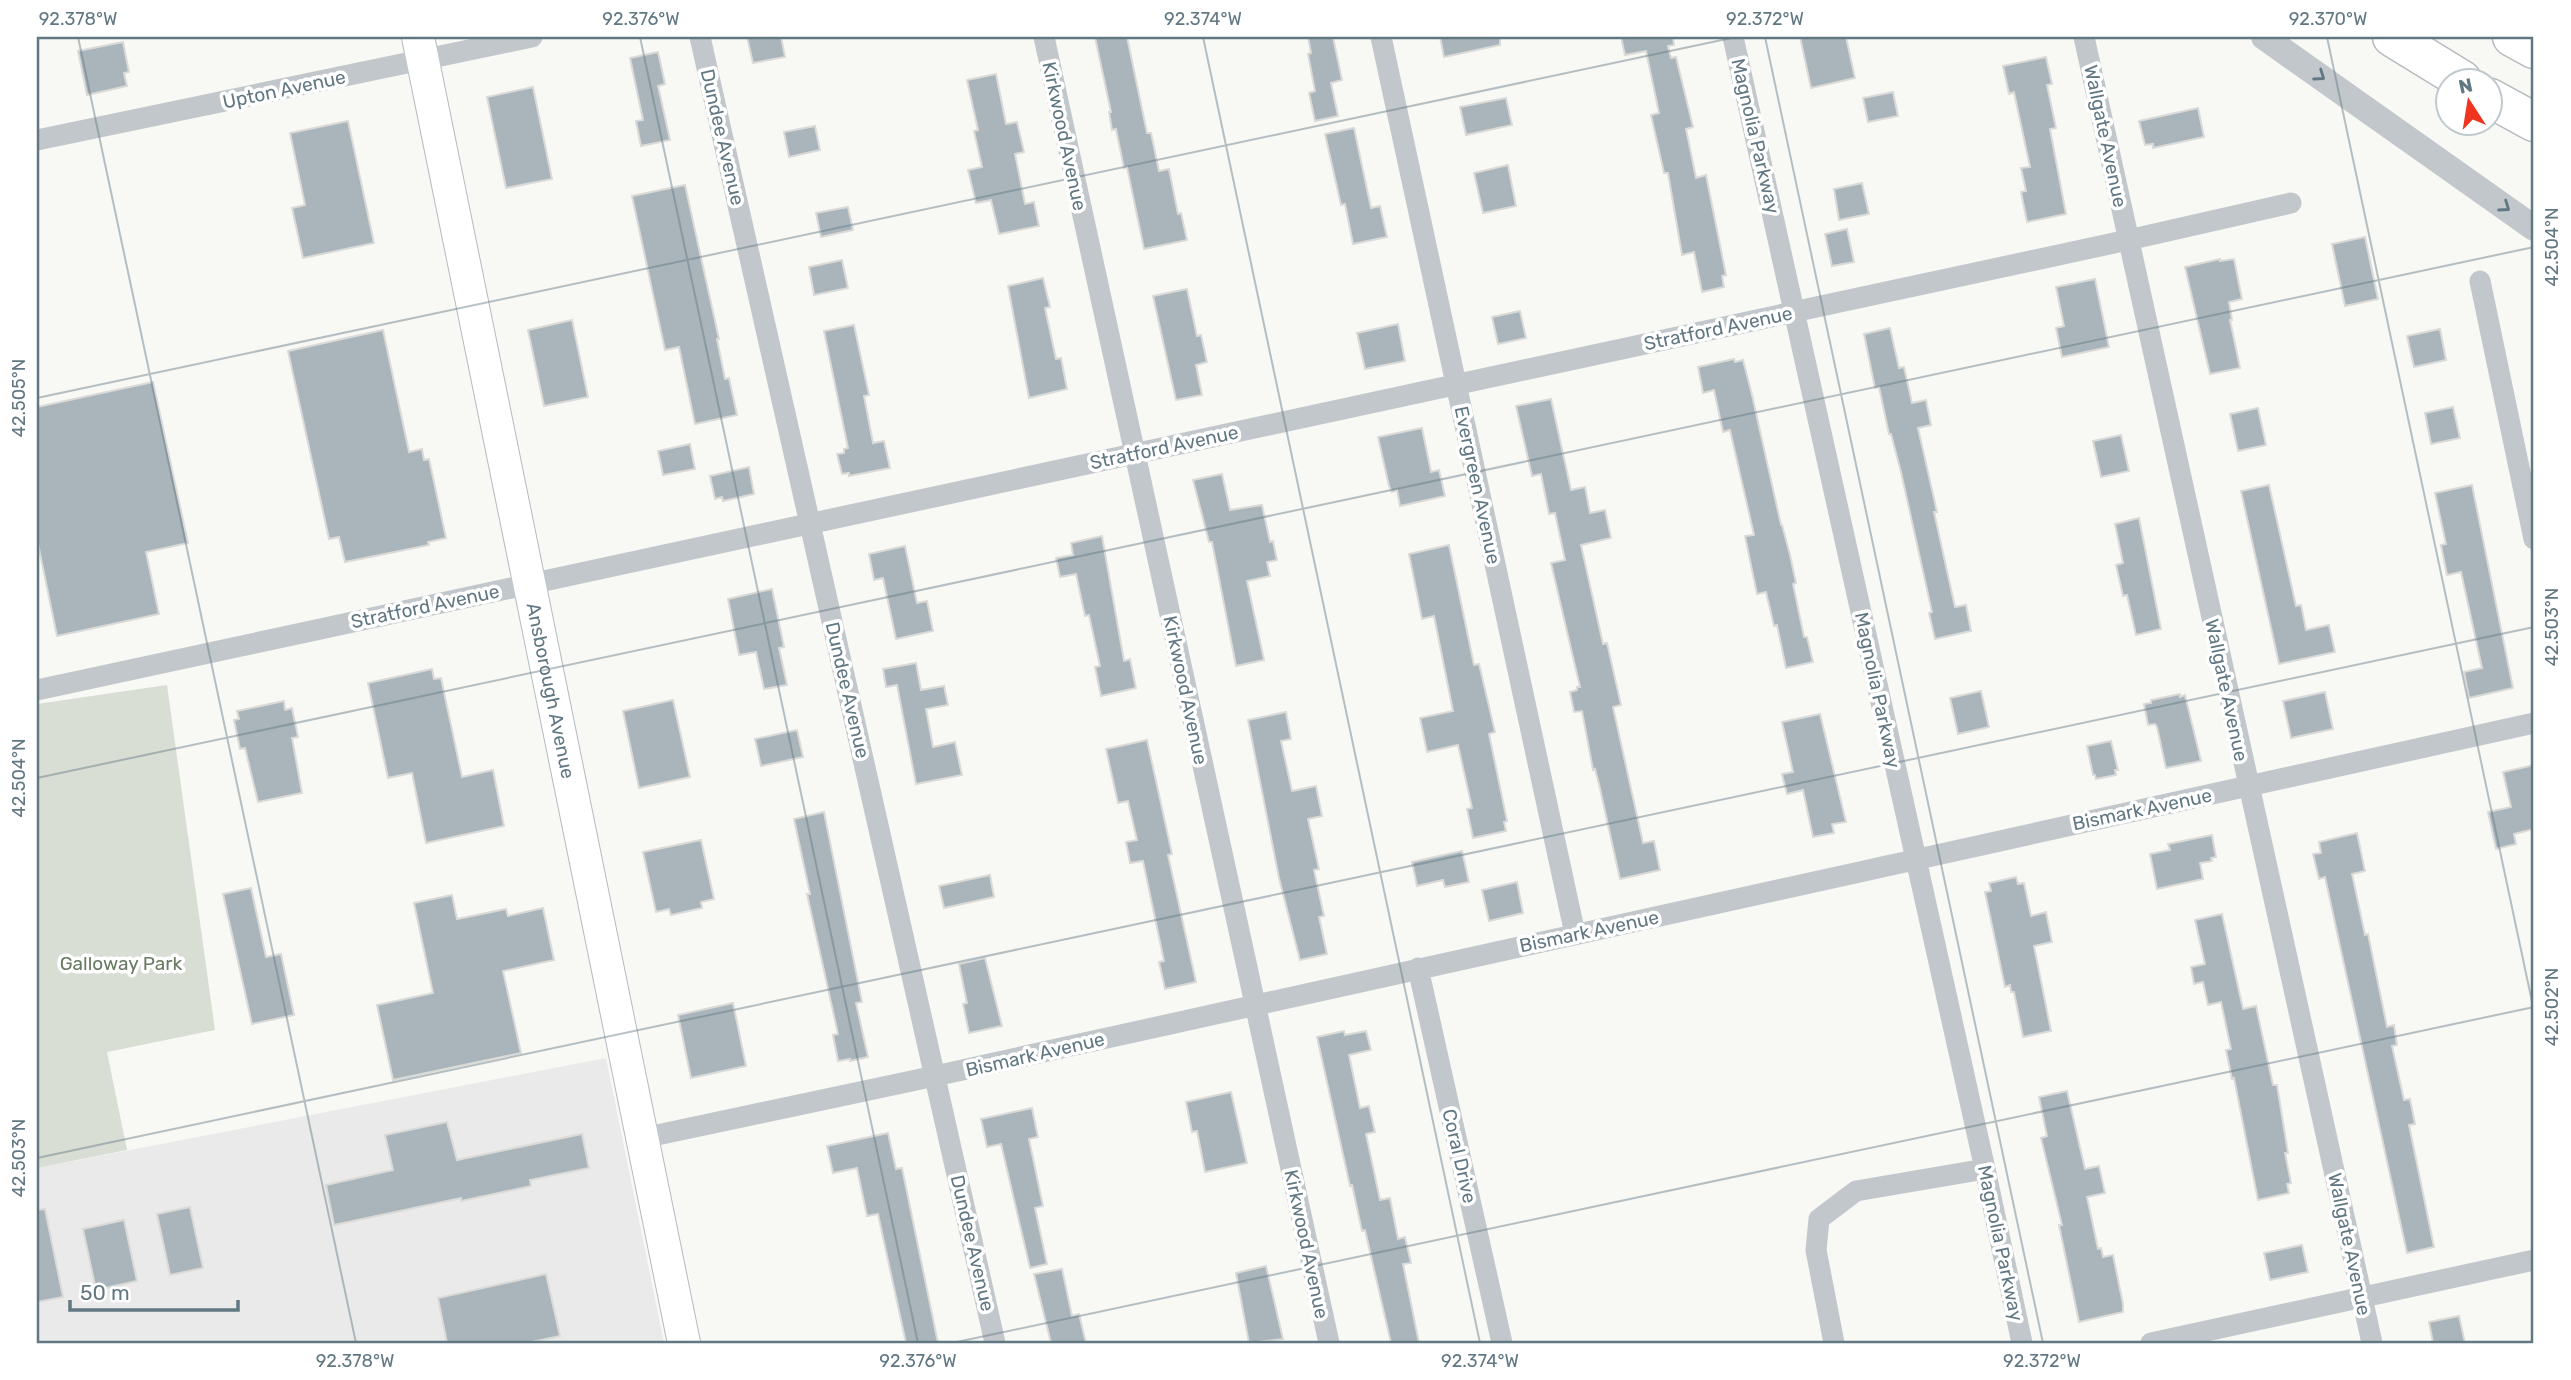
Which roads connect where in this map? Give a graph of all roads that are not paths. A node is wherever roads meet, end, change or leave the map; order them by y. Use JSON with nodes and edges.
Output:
{"nodes":[{"id":1,"x":531,"y":37,"type":"edge"},
{"id":2,"x":700,"y":37,"type":"edge"},
{"id":3,"x":1044,"y":37,"type":"edge"},
{"id":4,"x":1381,"y":37,"type":"edge"},
{"id":5,"x":1733,"y":37,"type":"edge"},
{"id":6,"x":2084,"y":37,"type":"edge"},
{"id":7,"x":2263,"y":37,"type":"edge"},
{"id":8,"x":2392,"y":37,"type":"edge"},
{"id":9,"x":2512,"y":37,"type":"edge"},
{"id":10,"x":420,"y":48,"type":"edge"},
{"id":11,"x":2534,"y":49,"type":"edge"},
{"id":12,"x":2439,"y":66,"type":"edge"},
{"id":13,"x":2504,"y":106,"type":"edge"},
{"id":14,"x":2534,"y":122,"type":"edge"},
{"id":15,"x":37,"y":140,"type":"edge"},
{"id":16,"x":2291,"y":203,"type":"dead end"},
{"id":17,"x":2534,"y":228,"type":"edge"},
{"id":18,"x":2128,"y":240,"type":"junction"},
{"id":19,"x":2480,"y":281,"type":"dead end"},
{"id":20,"x":1795,"y":312,"type":"junction"},
{"id":21,"x":1456,"y":384,"type":"junction"},
{"id":22,"x":1135,"y":453,"type":"junction"},
{"id":23,"x":2532,"y":517,"type":"edge"},
{"id":24,"x":810,"y":523,"type":"junction"},
{"id":25,"x":2534,"y":539,"type":"edge"},
{"id":26,"x":527,"y":583,"type":"junction"},
{"id":27,"x":37,"y":690,"type":"edge"},
{"id":28,"x":2534,"y":723,"type":"edge"},
{"id":29,"x":2249,"y":786,"type":"junction"},
{"id":30,"x":1915,"y":859,"type":"junction"},
{"id":31,"x":1575,"y":934,"type":"junction"},
{"id":32,"x":1418,"y":968,"type":"junction"},
{"id":33,"x":1255,"y":1004,"type":"junction"},
{"id":34,"x":935,"y":1076,"type":"junction"},
{"id":35,"x":643,"y":1138,"type":"junction"},
{"id":36,"x":1985,"y":1169,"type":"junction"},
{"id":37,"x":2534,"y":1260,"type":"edge"},
{"id":38,"x":2361,"y":1297,"type":"junction"},
{"id":39,"x":684,"y":1343,"type":"edge"},
{"id":40,"x":995,"y":1343,"type":"edge"},
{"id":41,"x":1329,"y":1343,"type":"edge"},
{"id":42,"x":1502,"y":1343,"type":"edge"},
{"id":43,"x":1834,"y":1343,"type":"edge"},
{"id":44,"x":2022,"y":1343,"type":"edge"},
{"id":45,"x":2151,"y":1343,"type":"edge"},
{"id":46,"x":2372,"y":1343,"type":"edge"}],
"edges":[{"from":1,"to":10,"type":"street","name":"Upton Avenue"},
{"from":2,"to":24,"type":"street","name":"Dundee Avenue"},
{"from":3,"to":22,"type":"street","name":"Kirkwood Avenue"},
{"from":4,"to":21,"type":"street","name":"Evergreen Avenue"},
{"from":5,"to":20,"type":"street","name":"Magnolia Parkway"},
{"from":6,"to":18,"type":"street","name":"Wallgate Avenue"},
{"from":7,"to":17,"type":"street","one_way":true},
{"from":8,"to":12,"type":"highway"},
{"from":9,"to":11,"type":"highway"},
{"from":10,"to":15,"type":"street","name":"Upton Avenue"},
{"from":10,"to":26,"type":"main road","name":"Ansborough Avenue"},
{"from":13,"to":14,"type":"highway"},
{"from":16,"to":18,"type":"street","name":"Stratford Avenue"},
{"from":18,"to":20,"type":"street","name":"Stratford Avenue"},
{"from":18,"to":29,"type":"street","name":"Wallgate Avenue"},
{"from":19,"to":23,"type":"street"},
{"from":20,"to":21,"type":"street","name":"Stratford Avenue"},
{"from":20,"to":30,"type":"street","name":"Magnolia Parkway"},
{"from":21,"to":22,"type":"street","name":"Stratford Avenue"},
{"from":21,"to":31,"type":"street","name":"Evergreen Avenue"},
{"from":22,"to":24,"type":"street","name":"Stratford Avenue"},
{"from":22,"to":33,"type":"street","name":"Kirkwood Avenue"},
{"from":23,"to":25,"type":"street"},
{"from":24,"to":26,"type":"street","name":"Stratford Avenue"},
{"from":24,"to":34,"type":"street","name":"Dundee Avenue"},
{"from":26,"to":27,"type":"street","name":"Stratford Avenue"},
{"from":26,"to":35,"type":"main road","name":"Ansborough Avenue"},
{"from":28,"to":29,"type":"street","name":"Bismark Avenue"},
{"from":29,"to":30,"type":"street","name":"Bismark Avenue"},
{"from":29,"to":38,"type":"street","name":"Wallgate Avenue"},
{"from":30,"to":31,"type":"street","name":"Bismark Avenue"},
{"from":30,"to":36,"type":"street","name":"Magnolia Parkway"},
{"from":31,"to":32,"type":"street","name":"Bismark Avenue"},
{"from":32,"to":33,"type":"street","name":"Bismark Avenue"},
{"from":32,"to":42,"type":"street","name":"Coral Drive"},
{"from":33,"to":34,"type":"street","name":"Bismark Avenue"},
{"from":33,"to":41,"type":"street","name":"Kirkwood Avenue"},
{"from":34,"to":35,"type":"street","name":"Bismark Avenue"},
{"from":34,"to":40,"type":"street","name":"Dundee Avenue"},
{"from":35,"to":39,"type":"main road","name":"Ansborough Avenue"},
{"from":36,"to":43,"type":"street"},
{"from":36,"to":44,"type":"street","name":"Magnolia Parkway"},
{"from":37,"to":38,"type":"street"},
{"from":38,"to":45,"type":"street"},
{"from":38,"to":46,"type":"street","name":"Wallgate Avenue"}]}
